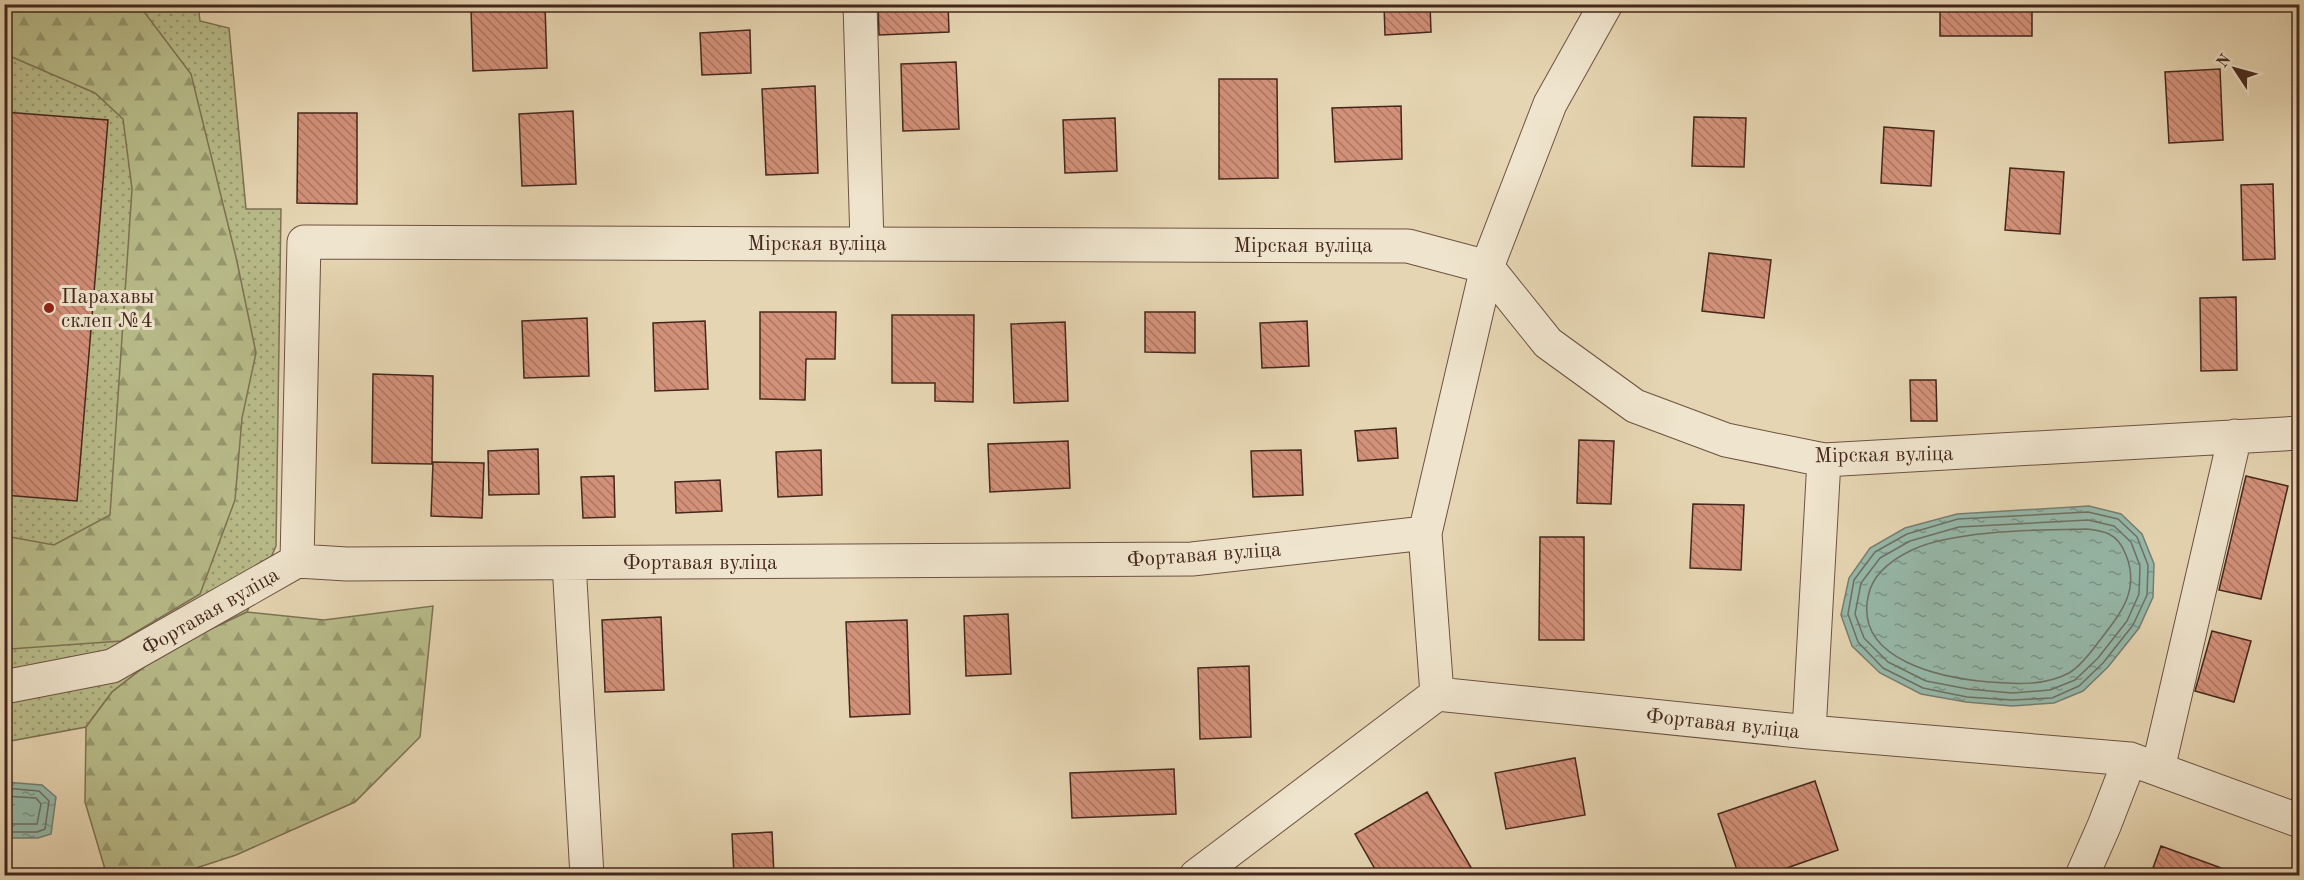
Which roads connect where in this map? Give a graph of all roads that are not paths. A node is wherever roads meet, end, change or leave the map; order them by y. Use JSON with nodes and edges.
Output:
{"nodes":[{"id":1,"x":860,"y":4,"type":"edge"},
{"id":2,"x":1606,"y":4,"type":"edge"},
{"id":3,"x":867,"y":243,"type":"junction"},
{"id":4,"x":1487,"y":267,"type":"junction"},
{"id":5,"x":2300,"y":433,"type":"edge"},
{"id":6,"x":2235,"y":436,"type":"junction"},
{"id":7,"x":1824,"y":460,"type":"junction"},
{"id":8,"x":1425,"y":533,"type":"junction"},
{"id":9,"x":297,"y":561,"type":"junction"},
{"id":10,"x":569,"y":563,"type":"junction"},
{"id":11,"x":4,"y":687,"type":"edge"},
{"id":12,"x":1437,"y":694,"type":"junction"},
{"id":13,"x":1809,"y":732,"type":"junction"},
{"id":14,"x":2144,"y":764,"type":"junction"},
{"id":15,"x":2300,"y":821,"type":"edge"},
{"id":16,"x":587,"y":876,"type":"edge"},
{"id":17,"x":1196,"y":876,"type":"edge"},
{"id":18,"x":2082,"y":876,"type":"edge"}],
"edges":[{"from":1,"to":3,"type":"street"},
{"from":2,"to":4,"type":"street"},
{"from":3,"to":4,"type":"street","name":"Мірская вуліца"},
{"from":3,"to":9,"type":"street","name":"Мірская вуліца"},
{"from":4,"to":7,"type":"street","name":"Мірская вуліца"},
{"from":4,"to":8,"type":"street"},
{"from":5,"to":6,"type":"street","name":"Мірская вуліца"},
{"from":6,"to":7,"type":"street","name":"Мірская вуліца"},
{"from":6,"to":14,"type":"street"},
{"from":7,"to":13,"type":"street"},
{"from":8,"to":10,"type":"street","name":"Фортавая вуліца"},
{"from":8,"to":12,"type":"street"},
{"from":9,"to":10,"type":"street","name":"Фортавая вуліца"},
{"from":9,"to":11,"type":"street","name":"Фортавая вуліца"},
{"from":10,"to":16,"type":"street"},
{"from":12,"to":13,"type":"street","name":"Фортавая вуліца"},
{"from":12,"to":17,"type":"street"},
{"from":13,"to":14,"type":"street","name":"Фортавая вуліца"},
{"from":14,"to":15,"type":"street","name":"Фортавая вуліца"},
{"from":14,"to":18,"type":"street"}]}
